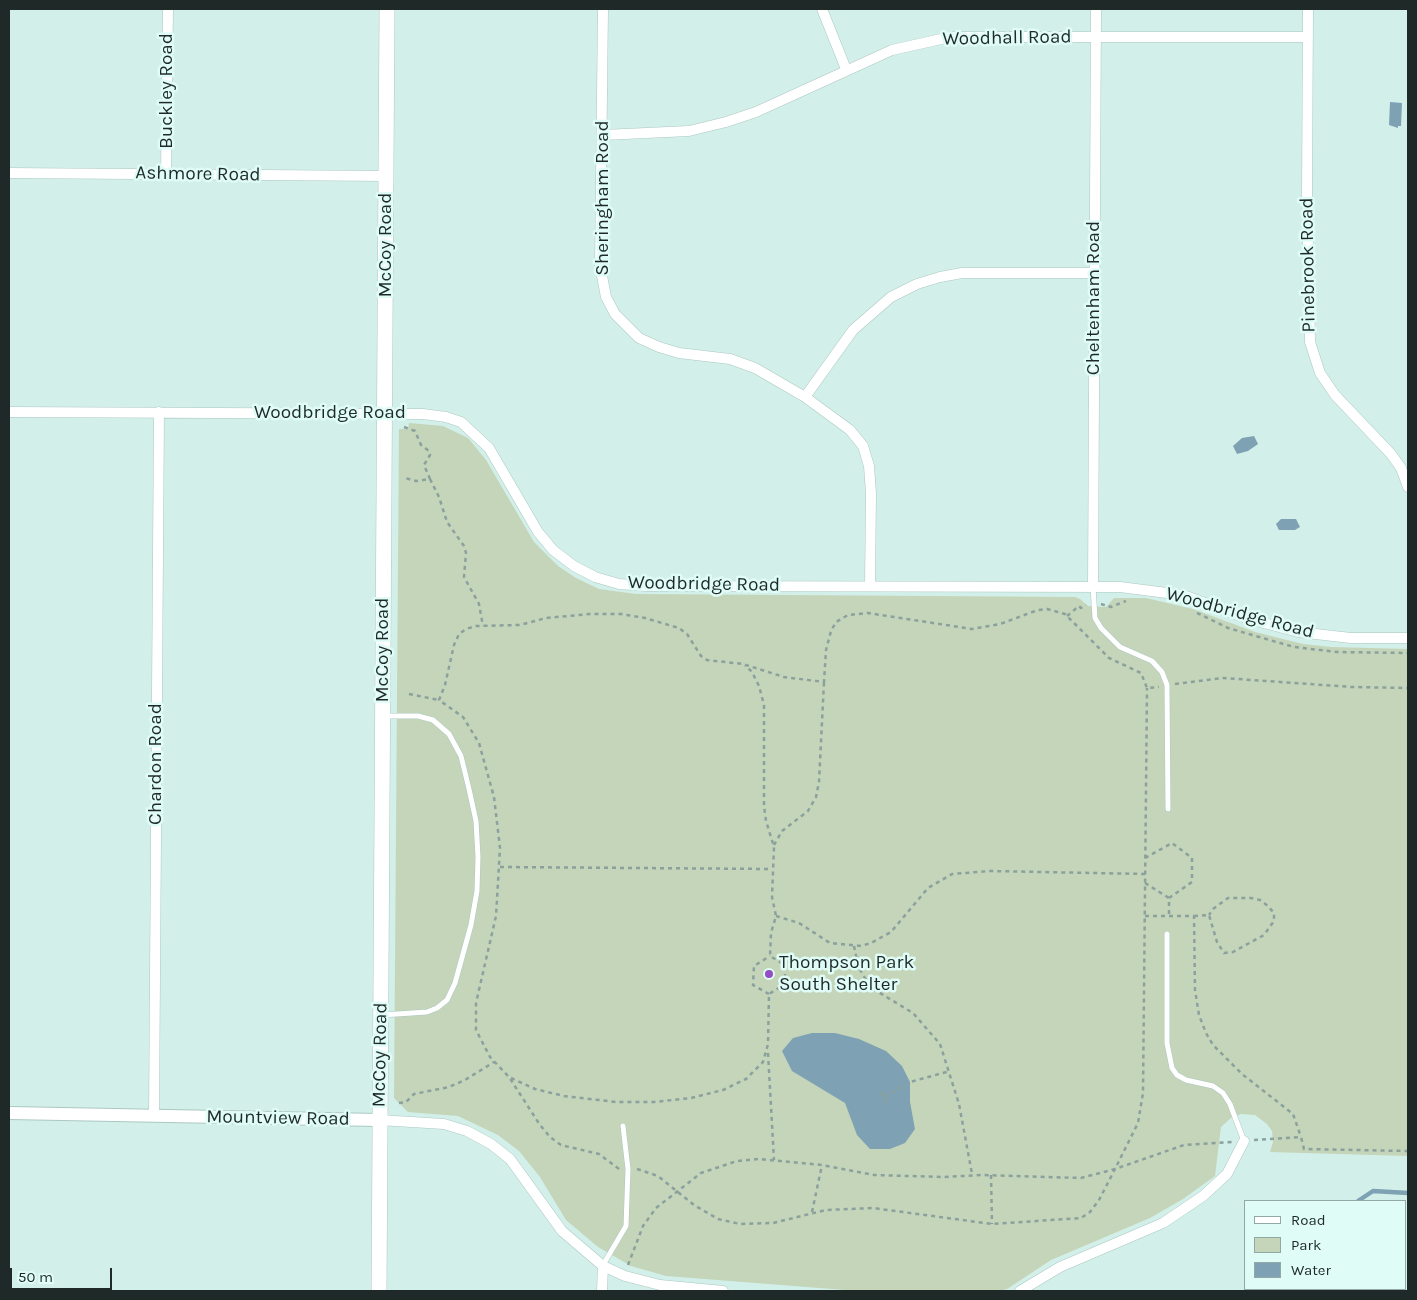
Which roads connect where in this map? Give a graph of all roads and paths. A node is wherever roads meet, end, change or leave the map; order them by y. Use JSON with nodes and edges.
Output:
{"nodes":[{"id":1,"x":168,"y":9,"type":"edge"},
{"id":2,"x":387,"y":9,"type":"edge"},
{"id":3,"x":603,"y":9,"type":"edge"},
{"id":4,"x":822,"y":9,"type":"edge"},
{"id":5,"x":1096,"y":9,"type":"edge"},
{"id":6,"x":1308,"y":9,"type":"edge"},
{"id":7,"x":1096,"y":36,"type":"junction"},
{"id":8,"x":1308,"y":37,"type":"junction"},
{"id":9,"x":846,"y":69,"type":"junction"},
{"id":10,"x":603,"y":136,"type":"junction"},
{"id":11,"x":9,"y":173,"type":"edge"},
{"id":12,"x":166,"y":174,"type":"junction"},
{"id":13,"x":387,"y":176,"type":"junction"},
{"id":14,"x":1095,"y":273,"type":"junction"},
{"id":15,"x":805,"y":397,"type":"junction"},
{"id":16,"x":9,"y":412,"type":"edge"},
{"id":17,"x":159,"y":412,"type":"junction"},
{"id":18,"x":385,"y":414,"type":"junction"},
{"id":19,"x":404,"y":427,"type":"dead end"},
{"id":20,"x":1405,"y":466,"type":"edge"},
{"id":21,"x":405,"y":478,"type":"dead end"},
{"id":22,"x":430,"y":479,"type":"junction"},
{"id":23,"x":1408,"y":487,"type":"edge"},
{"id":24,"x":870,"y":586,"type":"junction"},
{"id":25,"x":1092,"y":587,"type":"junction"},
{"id":26,"x":1128,"y":600,"type":"dead end"},
{"id":27,"x":1094,"y":604,"type":"junction"},
{"id":28,"x":1192,"y":611,"type":"dead end"},
{"id":29,"x":1067,"y":616,"type":"junction"},
{"id":30,"x":482,"y":626,"type":"junction"},
{"id":31,"x":1408,"y":638,"type":"edge"},
{"id":32,"x":1408,"y":653,"type":"edge"},
{"id":33,"x":743,"y":664,"type":"junction"},
{"id":34,"x":824,"y":682,"type":"junction"},
{"id":35,"x":1167,"y":685,"type":"junction"},
{"id":36,"x":1147,"y":688,"type":"junction"},
{"id":37,"x":1408,"y":688,"type":"edge"},
{"id":38,"x":409,"y":694,"type":"dead end"},
{"id":39,"x":439,"y":700,"type":"junction"},
{"id":40,"x":383,"y":716,"type":"junction"},
{"id":41,"x":1168,"y":808,"type":"dead end"},
{"id":42,"x":774,"y":847,"type":"junction"},
{"id":43,"x":1145,"y":858,"type":"junction"},
{"id":44,"x":500,"y":867,"type":"junction"},
{"id":45,"x":772,"y":868,"type":"junction"},
{"id":46,"x":1145,"y":874,"type":"junction"},
{"id":47,"x":1145,"y":883,"type":"junction"},
{"id":48,"x":1169,"y":898,"type":"junction"},
{"id":49,"x":1209,"y":915,"type":"junction"},
{"id":50,"x":776,"y":916,"type":"junction"},
{"id":51,"x":1145,"y":916,"type":"junction"},
{"id":52,"x":1169,"y":916,"type":"junction"},
{"id":53,"x":1194,"y":916,"type":"junction"},
{"id":54,"x":1167,"y":934,"type":"dead end"},
{"id":55,"x":854,"y":946,"type":"junction"},
{"id":56,"x":770,"y":956,"type":"junction"},
{"id":57,"x":769,"y":994,"type":"junction"},
{"id":58,"x":380,"y":1015,"type":"junction"},
{"id":59,"x":768,"y":1044,"type":"junction"},
{"id":60,"x":494,"y":1062,"type":"junction"},
{"id":61,"x":950,"y":1071,"type":"junction"},
{"id":62,"x":509,"y":1077,"type":"junction"},
{"id":63,"x":881,"y":1092,"type":"dead end"},
{"id":64,"x":884,"y":1097,"type":"junction"},
{"id":65,"x":887,"y":1102,"type":"dead end"},
{"id":66,"x":399,"y":1103,"type":"dead end"},
{"id":67,"x":9,"y":1113,"type":"edge"},
{"id":68,"x":154,"y":1116,"type":"junction"},
{"id":69,"x":379,"y":1120,"type":"junction"},
{"id":70,"x":623,"y":1126,"type":"dead end"},
{"id":71,"x":1301,"y":1137,"type":"junction"},
{"id":72,"x":1244,"y":1141,"type":"junction"},
{"id":73,"x":1408,"y":1151,"type":"edge"},
{"id":74,"x":774,"y":1161,"type":"junction"},
{"id":75,"x":822,"y":1165,"type":"junction"},
{"id":76,"x":628,"y":1169,"type":"junction"},
{"id":77,"x":1115,"y":1169,"type":"junction"},
{"id":78,"x":972,"y":1175,"type":"junction"},
{"id":79,"x":991,"y":1175,"type":"junction"},
{"id":80,"x":677,"y":1191,"type":"junction"},
{"id":81,"x":812,"y":1212,"type":"junction"},
{"id":82,"x":992,"y":1224,"type":"junction"},
{"id":83,"x":628,"y":1265,"type":"dead end"},
{"id":84,"x":602,"y":1266,"type":"junction"},
{"id":85,"x":379,"y":1291,"type":"edge"},
{"id":86,"x":602,"y":1291,"type":"edge"},
{"id":87,"x":723,"y":1291,"type":"edge"},
{"id":88,"x":1020,"y":1291,"type":"edge"}],
"edges":[{"from":1,"to":12,"type":"street","name":"Buckley Road"},
{"from":2,"to":13,"type":"main road","name":"McCoy Road"},
{"from":3,"to":10,"type":"street","name":"Sheringham Road"},
{"from":4,"to":9,"type":"street"},
{"from":5,"to":7,"type":"street","name":"Cheltenham Road"},
{"from":6,"to":8,"type":"street","name":"Pinebrook Road"},
{"from":7,"to":8,"type":"street","name":"Woodhall Road"},
{"from":7,"to":9,"type":"street","name":"Woodhall Road"},
{"from":7,"to":14,"type":"street","name":"Cheltenham Road"},
{"from":8,"to":20,"type":"street","name":"Pinebrook Road"},
{"from":9,"to":10,"type":"street","name":"Woodhall Road"},
{"from":10,"to":15,"type":"street","name":"Sheringham Road"},
{"from":11,"to":12,"type":"street","name":"Ashmore Road"},
{"from":12,"to":13,"type":"street","name":"Ashmore Road"},
{"from":13,"to":18,"type":"main road","name":"McCoy Road"},
{"from":14,"to":15,"type":"street"},
{"from":14,"to":25,"type":"street","name":"Cheltenham Road"},
{"from":15,"to":24,"type":"street","name":"Sheringham Road"},
{"from":16,"to":17,"type":"street","name":"Woodbridge Road"},
{"from":17,"to":18,"type":"street","name":"Woodbridge Road"},
{"from":17,"to":68,"type":"street","name":"Chardon Road"},
{"from":18,"to":24,"type":"street","name":"Woodbridge Road"},
{"from":18,"to":40,"type":"main road","name":"McCoy Road"},
{"from":19,"to":22,"type":"path"},
{"from":20,"to":23,"type":"street","name":"Pinebrook Road"},
{"from":21,"to":22,"type":"path"},
{"from":22,"to":30,"type":"path"},
{"from":24,"to":25,"type":"street","name":"Woodbridge Road"},
{"from":25,"to":27,"type":"lane"},
{"from":25,"to":31,"type":"street","name":"Woodbridge Road"},
{"from":26,"to":27,"type":"path"},
{"from":27,"to":29,"type":"path"},
{"from":27,"to":35,"type":"lane"},
{"from":28,"to":32,"type":"path"},
{"from":29,"to":34,"type":"path"},
{"from":29,"to":36,"type":"path"},
{"from":30,"to":33,"type":"path"},
{"from":30,"to":39,"type":"path"},
{"from":33,"to":34,"type":"path"},
{"from":33,"to":42,"type":"path"},
{"from":34,"to":42,"type":"path"},
{"from":35,"to":36,"type":"path"},
{"from":35,"to":37,"type":"path"},
{"from":35,"to":41,"type":"lane"},
{"from":36,"to":43,"type":"path"},
{"from":38,"to":39,"type":"path"},
{"from":39,"to":44,"type":"path"},
{"from":40,"to":58,"type":"main road","name":"McCoy Road"},
{"from":40,"to":58,"type":"lane"},
{"from":42,"to":45,"type":"path"},
{"from":43,"to":46,"type":"path"},
{"from":43,"to":48,"type":"path"},
{"from":44,"to":45,"type":"path"},
{"from":44,"to":60,"type":"path"},
{"from":45,"to":50,"type":"path"},
{"from":46,"to":47,"type":"path"},
{"from":46,"to":55,"type":"path"},
{"from":47,"to":48,"type":"path"},
{"from":47,"to":51,"type":"path"},
{"from":48,"to":52,"type":"path"},
{"from":49,"to":49,"type":"path"},
{"from":49,"to":53,"type":"path"},
{"from":50,"to":55,"type":"path"},
{"from":50,"to":56,"type":"path"},
{"from":51,"to":52,"type":"path"},
{"from":51,"to":77,"type":"path"},
{"from":52,"to":53,"type":"path"},
{"from":53,"to":71,"type":"path"},
{"from":54,"to":72,"type":"lane"},
{"from":55,"to":61,"type":"path"},
{"from":56,"to":57,"type":"path"},
{"from":56,"to":57,"type":"path"},
{"from":57,"to":59,"type":"path"},
{"from":58,"to":69,"type":"main road","name":"McCoy Road"},
{"from":59,"to":62,"type":"path"},
{"from":59,"to":74,"type":"path"},
{"from":60,"to":62,"type":"path"},
{"from":60,"to":66,"type":"path"},
{"from":61,"to":64,"type":"path"},
{"from":61,"to":78,"type":"path"},
{"from":62,"to":76,"type":"path"},
{"from":63,"to":64,"type":"path"},
{"from":64,"to":65,"type":"path"},
{"from":67,"to":68,"type":"street","name":"Mountview Road"},
{"from":68,"to":69,"type":"street","name":"Mountview Road"},
{"from":69,"to":84,"type":"street","name":"Mountview Road"},
{"from":69,"to":85,"type":"main road","name":"McCoy Road"},
{"from":70,"to":76,"type":"lane"},
{"from":71,"to":72,"type":"path"},
{"from":71,"to":73,"type":"path"},
{"from":72,"to":77,"type":"path"},
{"from":72,"to":88,"type":"street"},
{"from":74,"to":75,"type":"path"},
{"from":74,"to":80,"type":"path"},
{"from":75,"to":78,"type":"path"},
{"from":75,"to":81,"type":"path"},
{"from":76,"to":80,"type":"path"},
{"from":76,"to":84,"type":"lane"},
{"from":77,"to":79,"type":"path"},
{"from":77,"to":82,"type":"path"},
{"from":78,"to":79,"type":"path"},
{"from":79,"to":82,"type":"path"},
{"from":80,"to":81,"type":"path"},
{"from":80,"to":83,"type":"path"},
{"from":81,"to":82,"type":"path"},
{"from":84,"to":86,"type":"street"},
{"from":84,"to":87,"type":"street","name":"Mountview Road"}]}
